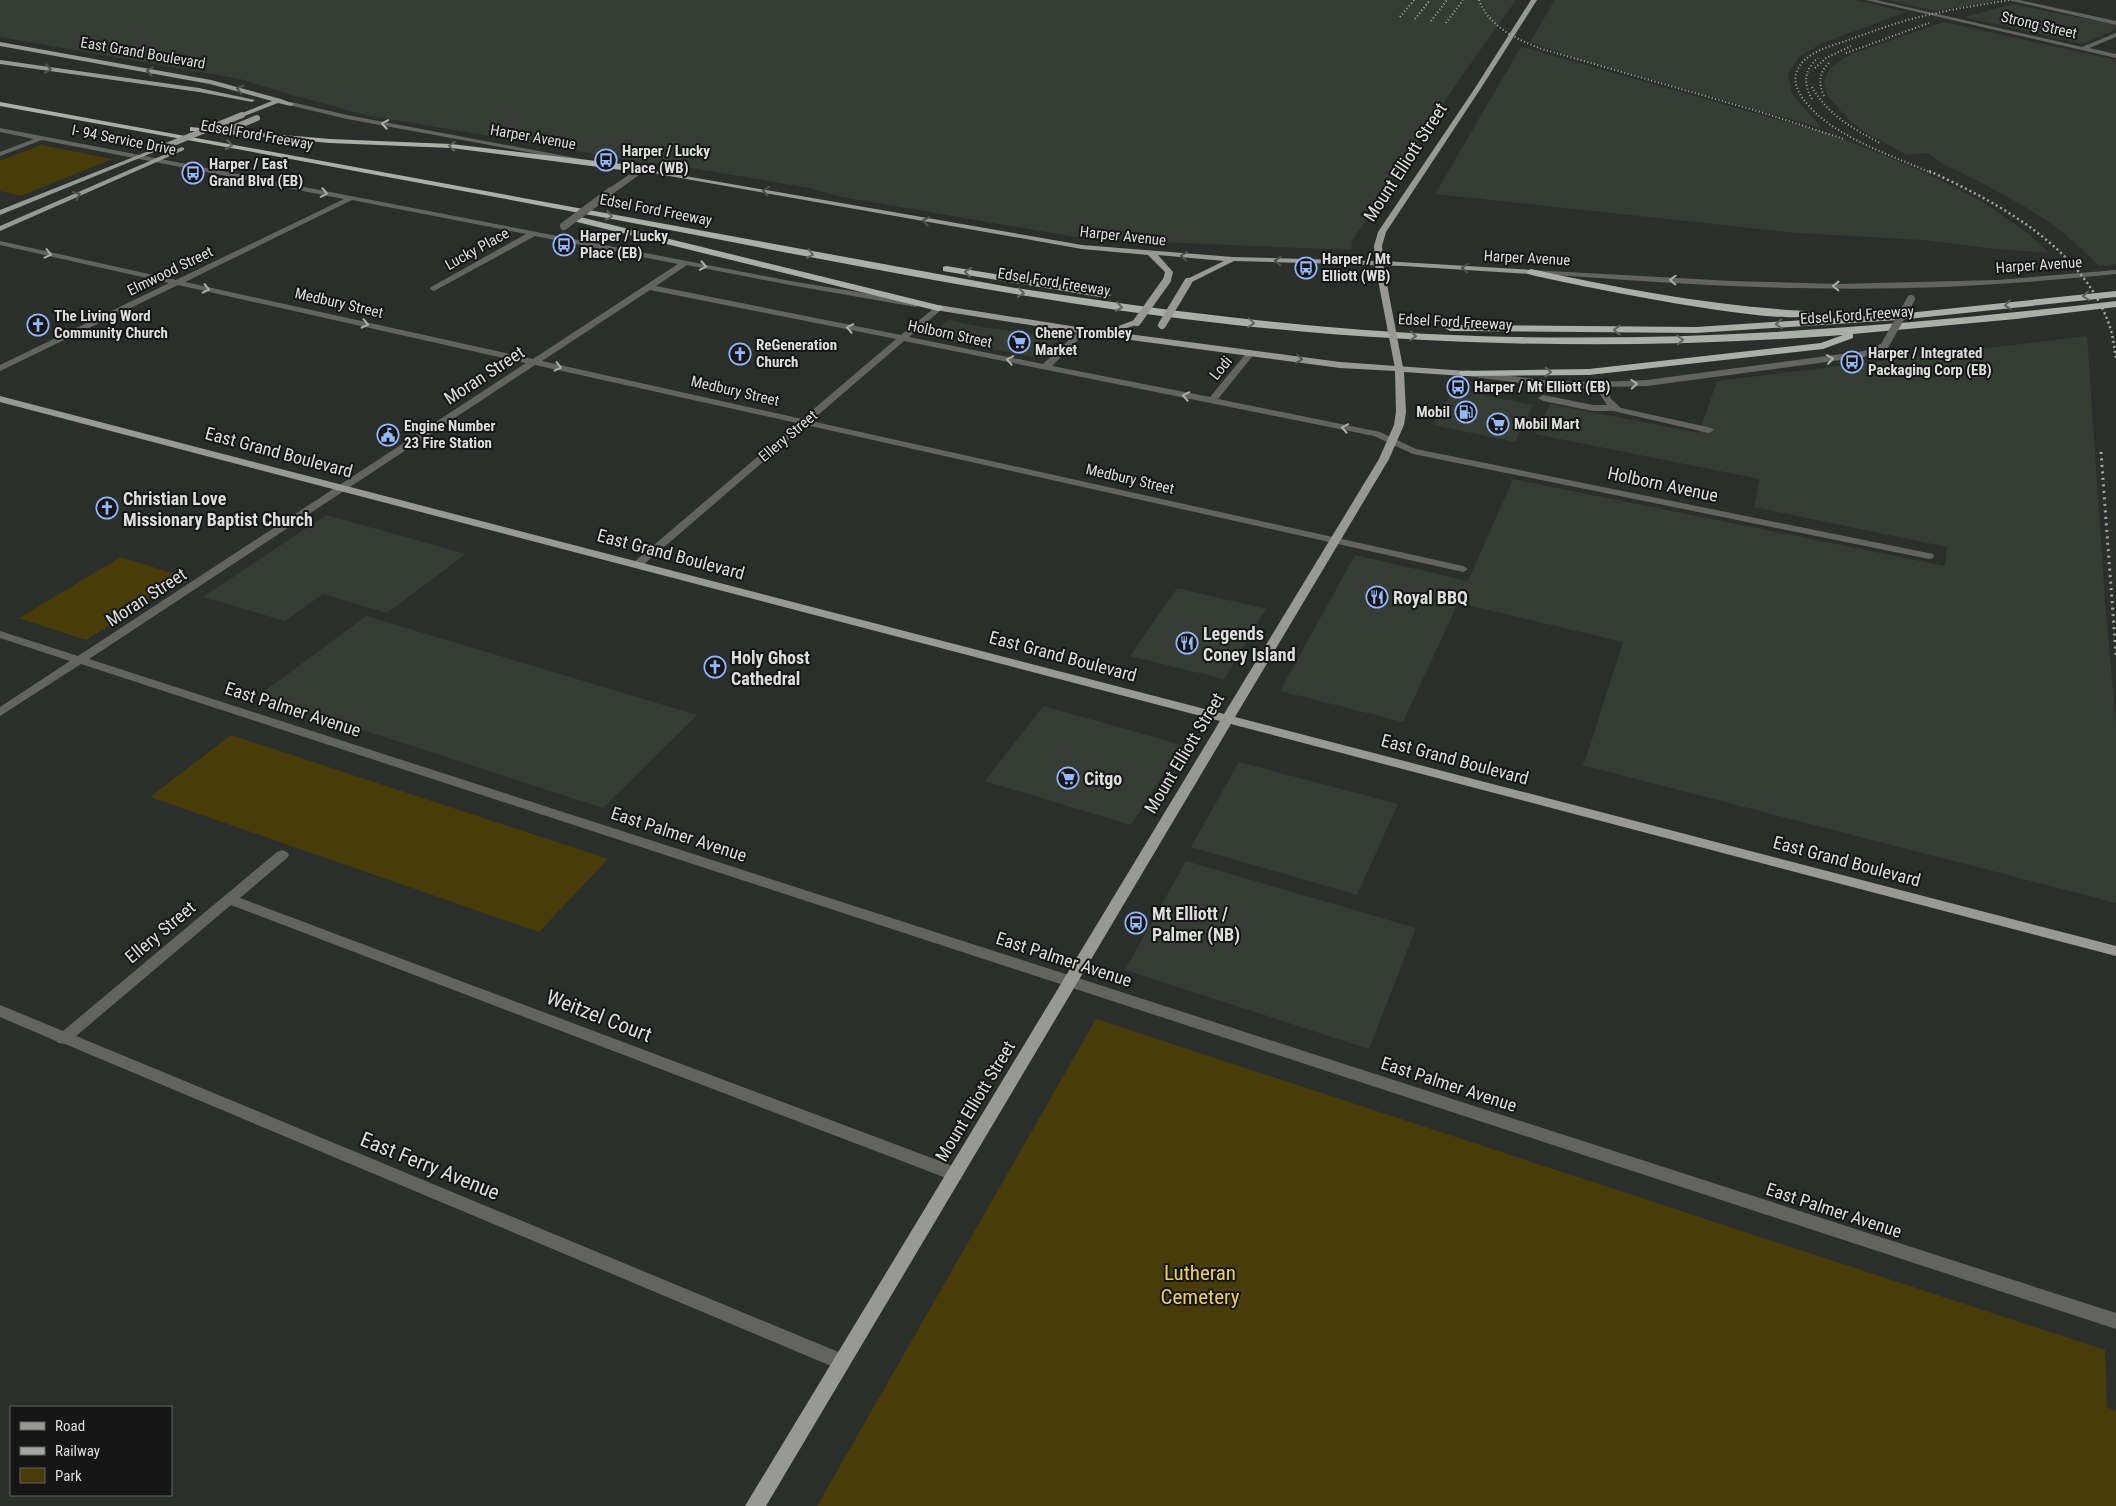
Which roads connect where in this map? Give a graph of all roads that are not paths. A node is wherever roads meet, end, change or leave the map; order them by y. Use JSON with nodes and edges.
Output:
{"nodes":[{"id":1,"x":1534,"y":0,"type":"edge"},
{"id":2,"x":1869,"y":0,"type":"edge"},
{"id":3,"x":2011,"y":0,"type":"edge"},
{"id":4,"x":2116,"y":22,"type":"edge"},
{"id":5,"x":2116,"y":35,"type":"edge"},
{"id":6,"x":1,"y":45,"type":"edge"},
{"id":7,"x":2084,"y":48,"type":"junction"},
{"id":8,"x":54,"y":55,"type":"junction"},
{"id":9,"x":2116,"y":56,"type":"edge"},
{"id":10,"x":0,"y":62,"type":"edge"},
{"id":11,"x":18,"y":65,"type":"junction"},
{"id":12,"x":0,"y":97,"type":"edge"},
{"id":13,"x":278,"y":100,"type":"junction"},
{"id":14,"x":0,"y":104,"type":"edge"},
{"id":15,"x":269,"y":104,"type":"junction"},
{"id":16,"x":291,"y":104,"type":"junction"},
{"id":17,"x":278,"y":109,"type":"dead end"},
{"id":18,"x":0,"y":112,"type":"edge"},
{"id":19,"x":61,"y":114,"type":"junction"},
{"id":20,"x":260,"y":116,"type":"dead end"},
{"id":21,"x":178,"y":128,"type":"junction"},
{"id":22,"x":0,"y":130,"type":"edge"},
{"id":23,"x":42,"y":138,"type":"junction"},
{"id":24,"x":0,"y":154,"type":"edge"},
{"id":25,"x":140,"y":156,"type":"junction"},
{"id":26,"x":156,"y":160,"type":"junction"},
{"id":27,"x":622,"y":167,"type":"junction"},
{"id":28,"x":642,"y":170,"type":"junction"},
{"id":29,"x":388,"y":173,"type":"junction"},
{"id":30,"x":351,"y":198,"type":"junction"},
{"id":31,"x":0,"y":213,"type":"edge"},
{"id":32,"x":0,"y":229,"type":"edge"},
{"id":33,"x":534,"y":233,"type":"junction"},
{"id":34,"x":553,"y":237,"type":"junction"},
{"id":35,"x":0,"y":243,"type":"edge"},
{"id":36,"x":1150,"y":252,"type":"junction"},
{"id":37,"x":1233,"y":259,"type":"junction"},
{"id":38,"x":685,"y":263,"type":"junction"},
{"id":39,"x":1379,"y":264,"type":"junction"},
{"id":40,"x":1531,"y":272,"type":"junction"},
{"id":41,"x":2116,"y":272,"type":"edge"},
{"id":42,"x":176,"y":282,"type":"junction"},
{"id":43,"x":1964,"y":284,"type":"junction"},
{"id":44,"x":1884,"y":286,"type":"junction"},
{"id":45,"x":648,"y":287,"type":"junction"},
{"id":46,"x":434,"y":289,"type":"dead end"},
{"id":47,"x":2116,"y":294,"type":"edge"},
{"id":48,"x":1910,"y":298,"type":"junction"},
{"id":49,"x":2116,"y":304,"type":"edge"},
{"id":50,"x":938,"y":308,"type":"junction"},
{"id":51,"x":1898,"y":317,"type":"junction"},
{"id":52,"x":1869,"y":329,"type":"junction"},
{"id":53,"x":1084,"y":331,"type":"junction"},
{"id":54,"x":903,"y":338,"type":"junction"},
{"id":55,"x":1171,"y":342,"type":"junction"},
{"id":56,"x":1251,"y":353,"type":"junction"},
{"id":57,"x":534,"y":362,"type":"junction"},
{"id":58,"x":1045,"y":367,"type":"junction"},
{"id":59,"x":0,"y":368,"type":"edge"},
{"id":60,"x":1399,"y":368,"type":"junction"},
{"id":61,"x":1464,"y":373,"type":"junction"},
{"id":62,"x":1599,"y":385,"type":"junction"},
{"id":63,"x":1543,"y":398,"type":"dead end"},
{"id":64,"x":0,"y":399,"type":"edge"},
{"id":65,"x":1212,"y":401,"type":"junction"},
{"id":66,"x":1616,"y":408,"type":"junction"},
{"id":67,"x":805,"y":422,"type":"junction"},
{"id":68,"x":1709,"y":430,"type":"dead end"},
{"id":69,"x":1392,"y":442,"type":"junction"},
{"id":70,"x":343,"y":487,"type":"junction"},
{"id":71,"x":1335,"y":540,"type":"junction"},
{"id":72,"x":1929,"y":556,"type":"dead end"},
{"id":73,"x":638,"y":564,"type":"junction"},
{"id":74,"x":1463,"y":569,"type":"dead end"},
{"id":75,"x":0,"y":634,"type":"edge"},
{"id":76,"x":80,"y":660,"type":"junction"},
{"id":77,"x":0,"y":712,"type":"edge"},
{"id":78,"x":1228,"y":719,"type":"junction"},
{"id":79,"x":282,"y":854,"type":"dead end"},
{"id":80,"x":228,"y":899,"type":"junction"},
{"id":81,"x":2116,"y":951,"type":"edge"},
{"id":82,"x":1071,"y":981,"type":"junction"},
{"id":83,"x":0,"y":1011,"type":"edge"},
{"id":84,"x":63,"y":1039,"type":"junction"},
{"id":85,"x":955,"y":1174,"type":"junction"},
{"id":86,"x":2116,"y":1321,"type":"edge"},
{"id":87,"x":842,"y":1362,"type":"junction"},
{"id":88,"x":755,"y":1506,"type":"edge"}],
"edges":[{"from":1,"to":39,"type":"main road","name":"Mount Elliott Street"},
{"from":2,"to":7,"type":"street","name":"Strong Street"},
{"from":3,"to":4,"type":"street"},
{"from":5,"to":7,"type":"street"},
{"from":6,"to":8,"type":"main road","name":"East Grand Boulevard"},
{"from":7,"to":9,"type":"street","name":"Strong Street"},
{"from":8,"to":11,"type":"main road"},
{"from":13,"to":8,"type":"main road","name":"East Grand Boulevard","one_way":true},
{"from":10,"to":11,"type":"main road","name":"East Grand Boulevard"},
{"from":11,"to":15,"type":"main road","name":"East Grand Boulevard","one_way":true},
{"from":12,"to":21,"type":"highway","name":"Edsel Ford Freeway"},
{"from":13,"to":15,"type":"main road"},
{"from":13,"to":16,"type":"main road","name":"East Grand Boulevard"},
{"from":14,"to":19,"type":"highway","name":"Edsel Ford Freeway"},
{"from":15,"to":25,"type":"main road","bridge":true},
{"from":16,"to":17,"type":"main road"},
{"from":27,"to":16,"type":"street","name":"Harper Avenue","one_way":true},
{"from":18,"to":19,"type":"highway"},
{"from":19,"to":29,"type":"highway","name":"Edsel Ford Freeway","one_way":true},
{"from":20,"to":26,"type":"main road","bridge":true},
{"from":27,"to":21,"type":"highway","one_way":true},
{"from":51,"to":21,"type":"highway","name":"Edsel Ford Freeway","one_way":true},
{"from":22,"to":23,"type":"street","name":"I- 94 Service Drive"},
{"from":23,"to":24,"type":"street"},
{"from":23,"to":25,"type":"street","name":"I- 94 Service Drive"},
{"from":25,"to":26,"type":"street","name":"I- 94 Service Drive"},
{"from":25,"to":31,"type":"main road"},
{"from":26,"to":30,"type":"street","name":"I- 94 Service Drive","one_way":true},
{"from":32,"to":26,"type":"main road","one_way":true},
{"from":27,"to":28,"type":"main road","name":"Harper Avenue"},
{"from":28,"to":34,"type":"street","bridge":true},
{"from":36,"to":28,"type":"main road","name":"Harper Avenue","one_way":true},
{"from":29,"to":50,"type":"highway"},
{"from":29,"to":52,"type":"highway","name":"Edsel Ford Freeway","one_way":true},
{"from":30,"to":33,"type":"street","name":"I- 94 Service Drive"},
{"from":30,"to":42,"type":"street","name":"Elmwood Street"},
{"from":33,"to":34,"type":"street"},
{"from":33,"to":46,"type":"street","name":"Lucky Place"},
{"from":34,"to":38,"type":"street"},
{"from":35,"to":42,"type":"street","name":"Medbury Street","one_way":true},
{"from":37,"to":36,"type":"main road","name":"Harper Avenue","one_way":true},
{"from":36,"to":53,"type":"main road","bridge":true},
{"from":39,"to":37,"type":"main road","name":"Harper Avenue","one_way":true},
{"from":37,"to":55,"type":"main road","bridge":true},
{"from":38,"to":45,"type":"street","name":"Moran Street"},
{"from":38,"to":50,"type":"street","one_way":true},
{"from":40,"to":39,"type":"main road","name":"Harper Avenue","one_way":true},
{"from":39,"to":60,"type":"main road","name":"Mount Elliott Street","bridge":true},
{"from":44,"to":40,"type":"street","name":"Harper Avenue","one_way":true},
{"from":40,"to":51,"type":"highway"},
{"from":41,"to":43,"type":"street","name":"Harper Avenue"},
{"from":42,"to":57,"type":"street","name":"Medbury Street","one_way":true},
{"from":42,"to":59,"type":"street","name":"Elmwood Street"},
{"from":43,"to":44,"type":"street","name":"Harper Avenue"},
{"from":43,"to":48,"type":"street","name":"Harper Avenue"},
{"from":44,"to":48,"type":"street"},
{"from":54,"to":45,"type":"street","name":"Holborn Street","one_way":true},
{"from":45,"to":57,"type":"street","name":"Moran Street"},
{"from":47,"to":51,"type":"highway","name":"Edsel Ford Freeway","one_way":true},
{"from":62,"to":48,"type":"street","one_way":true,"bridge":true},
{"from":49,"to":52,"type":"highway","name":"Edsel Ford Freeway"},
{"from":50,"to":53,"type":"main road"},
{"from":50,"to":54,"type":"street","name":"Ellery Street"},
{"from":61,"to":52,"type":"highway","one_way":true},
{"from":53,"to":55,"type":"main road"},
{"from":53,"to":58,"type":"street"},
{"from":58,"to":54,"type":"street","name":"Holborn Street","one_way":true},
{"from":54,"to":67,"type":"street","name":"Ellery Street"},
{"from":55,"to":56,"type":"main road"},
{"from":56,"to":60,"type":"main road","one_way":true},
{"from":56,"to":65,"type":"street","name":"Lodi"},
{"from":57,"to":67,"type":"street","name":"Medbury Street","one_way":true},
{"from":57,"to":70,"type":"street","name":"Moran Street"},
{"from":65,"to":58,"type":"street","name":"Holborn Street","one_way":true},
{"from":60,"to":61,"type":"main road"},
{"from":60,"to":69,"type":"main road","name":"Mount Elliott Street"},
{"from":61,"to":62,"type":"street"},
{"from":62,"to":66,"type":"street"},
{"from":63,"to":66,"type":"street"},
{"from":64,"to":70,"type":"main road","name":"East Grand Boulevard"},
{"from":69,"to":65,"type":"street","name":"Holborn Street","one_way":true},
{"from":66,"to":68,"type":"street"},
{"from":67,"to":71,"type":"street","name":"Medbury Street"},
{"from":67,"to":73,"type":"street","name":"Ellery Street"},
{"from":69,"to":71,"type":"main road","name":"Mount Elliott Street"},
{"from":69,"to":72,"type":"street","name":"Holborn Avenue"},
{"from":70,"to":73,"type":"main road","name":"East Grand Boulevard"},
{"from":70,"to":76,"type":"street","name":"Moran Street"},
{"from":71,"to":74,"type":"street","name":"Medbury Street"},
{"from":71,"to":78,"type":"main road","name":"Mount Elliott Street"},
{"from":73,"to":78,"type":"main road","name":"East Grand Boulevard"},
{"from":75,"to":76,"type":"street","name":"East Palmer Avenue"},
{"from":76,"to":77,"type":"street","name":"Moran Street"},
{"from":76,"to":82,"type":"street","name":"East Palmer Avenue"},
{"from":78,"to":81,"type":"main road","name":"East Grand Boulevard"},
{"from":78,"to":82,"type":"main road","name":"Mount Elliott Street"},
{"from":79,"to":80,"type":"street","name":"Ellery Street"},
{"from":80,"to":84,"type":"street","name":"Ellery Street"},
{"from":80,"to":85,"type":"street","name":"Weitzel Court"},
{"from":82,"to":85,"type":"main road","name":"Mount Elliott Street"},
{"from":82,"to":86,"type":"street","name":"East Palmer Avenue"},
{"from":83,"to":84,"type":"street","name":"East Ferry Avenue"},
{"from":84,"to":87,"type":"street","name":"East Ferry Avenue"},
{"from":85,"to":87,"type":"main road","name":"Mount Elliott Street"},
{"from":87,"to":88,"type":"main road","name":"Mount Elliott Street"}]}
